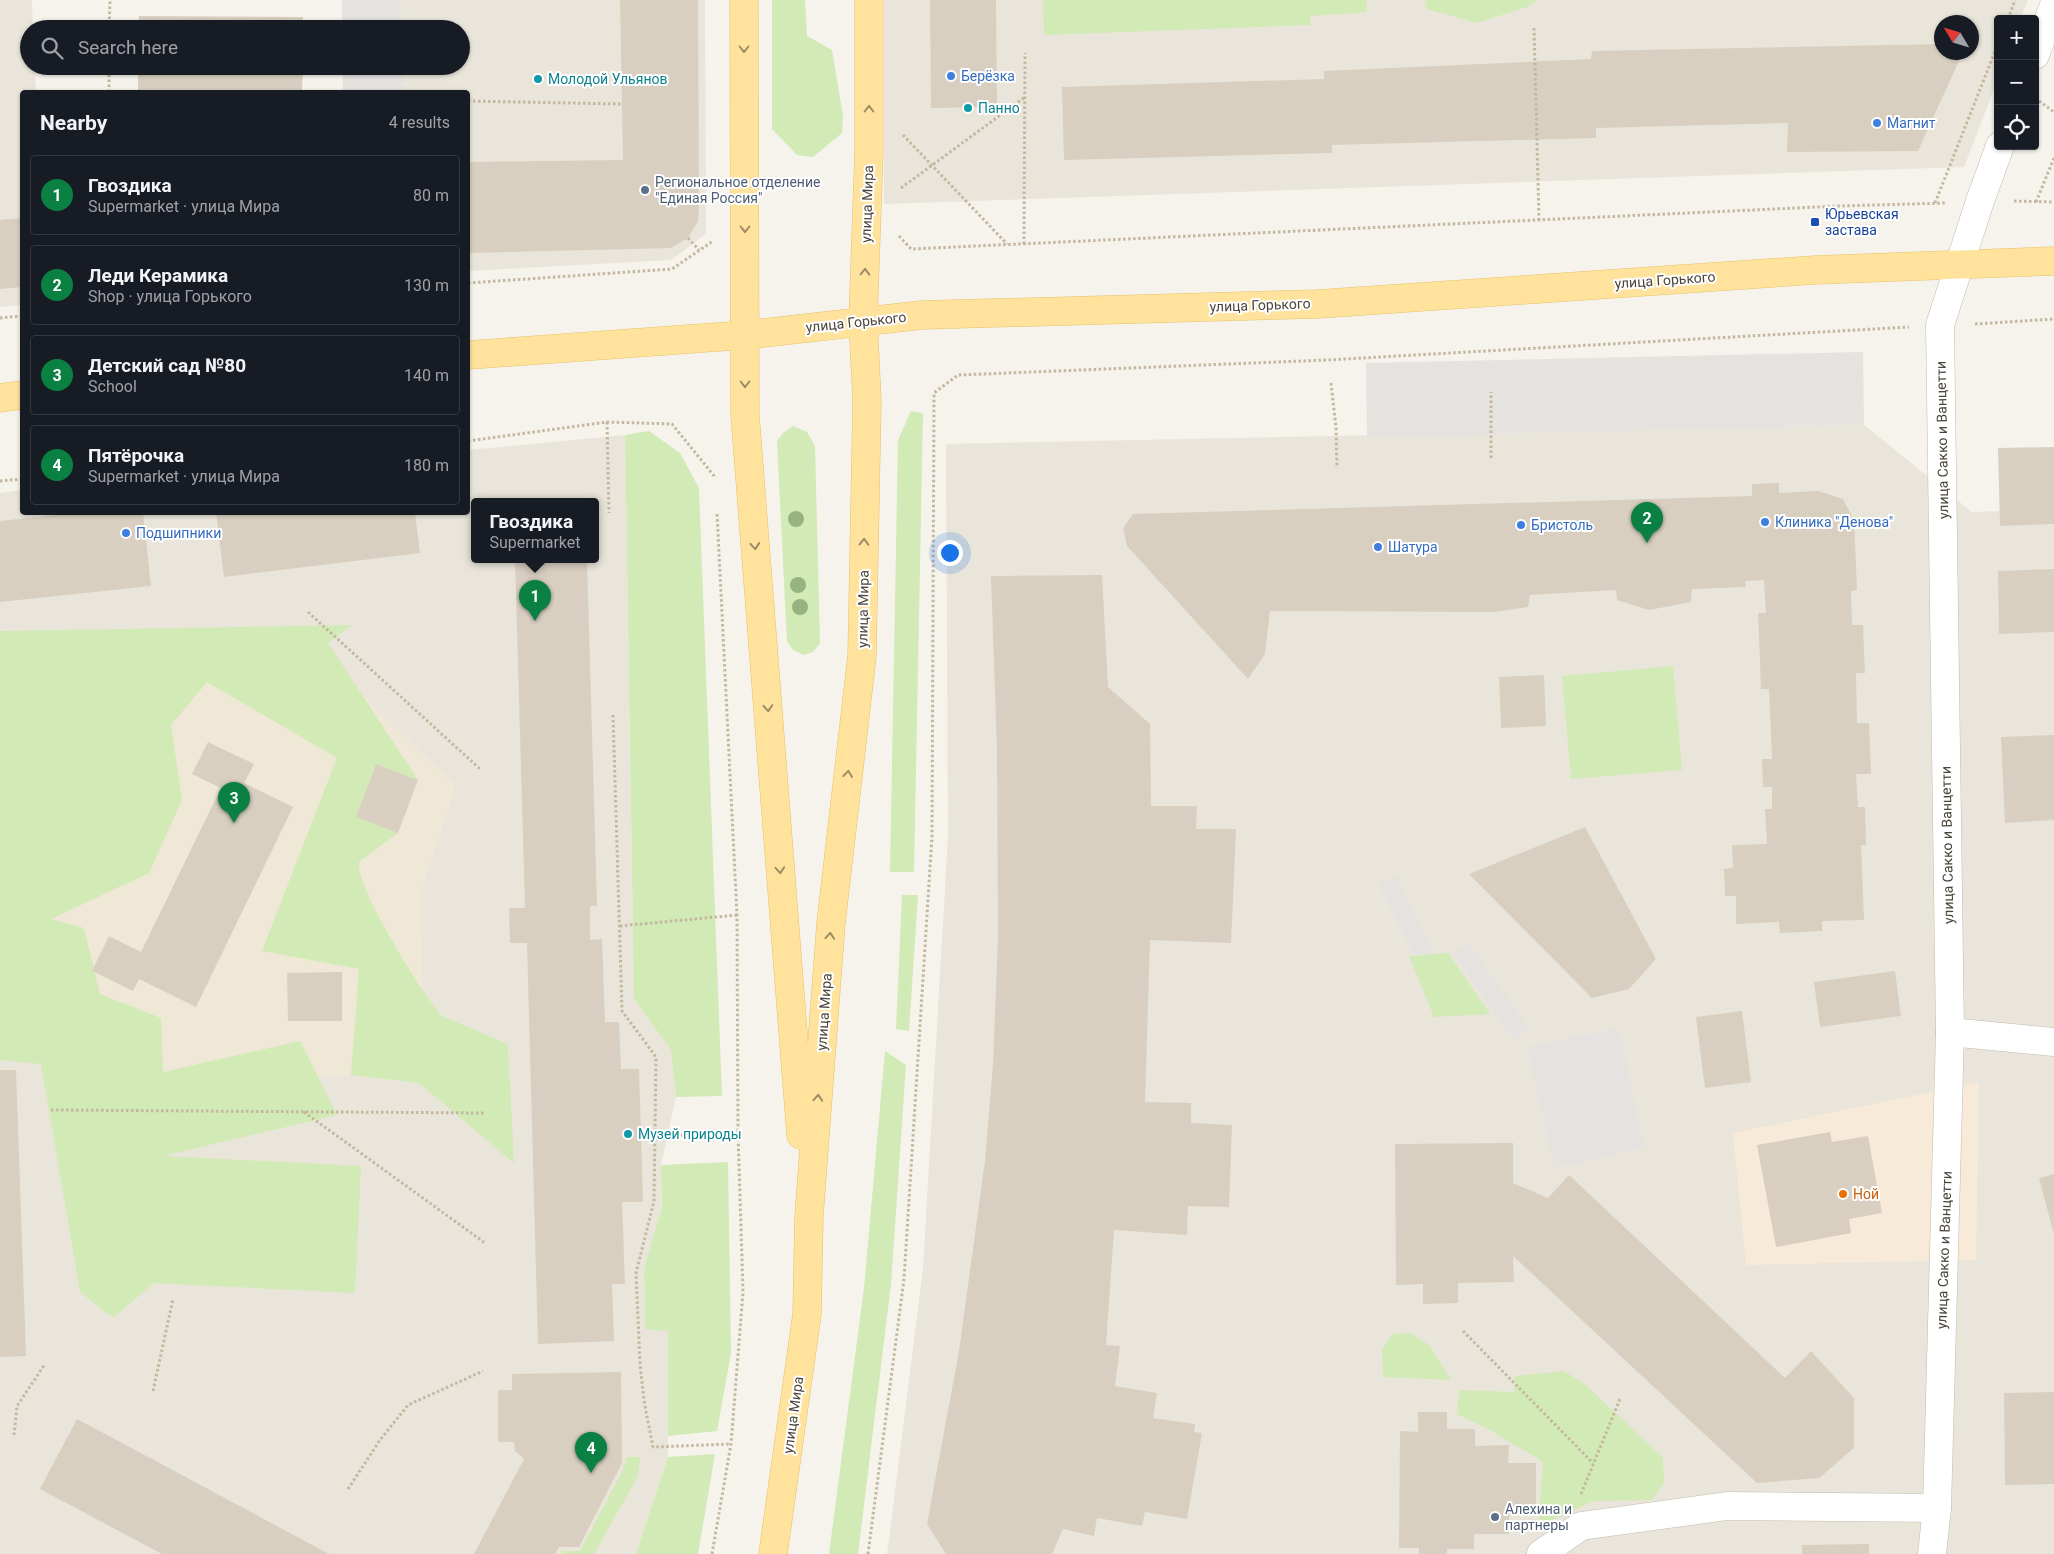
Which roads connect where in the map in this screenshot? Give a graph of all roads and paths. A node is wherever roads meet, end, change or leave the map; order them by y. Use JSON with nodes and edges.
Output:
{"nodes":[{"id":1,"x":744,"y":0,"type":"edge"},
{"id":2,"x":869,"y":0,"type":"edge"},
{"id":3,"x":2015,"y":0,"type":"edge"},
{"id":4,"x":110,"y":1,"type":"edge"},
{"id":5,"x":2054,"y":5,"type":"edge"},
{"id":6,"x":2009,"y":15,"type":"edge"},
{"id":7,"x":109,"y":20,"type":"edge"},
{"id":8,"x":1534,"y":28,"type":"dead end"},
{"id":9,"x":2039,"y":43,"type":"edge"},
{"id":10,"x":1025,"y":53,"type":"dead end"},
{"id":11,"x":1994,"y":54,"type":"edge"},
{"id":12,"x":109,"y":75,"type":"edge"},
{"id":13,"x":109,"y":90,"type":"edge"},
{"id":14,"x":1025,"y":97,"type":"junction"},
{"id":15,"x":470,"y":101,"type":"edge"},
{"id":16,"x":2039,"y":101,"type":"edge"},
{"id":17,"x":622,"y":104,"type":"dead end"},
{"id":18,"x":2054,"y":112,"type":"edge"},
{"id":19,"x":898,"y":130,"type":"dead end"},
{"id":20,"x":1999,"y":150,"type":"edge"},
{"id":21,"x":2054,"y":158,"type":"edge"},
{"id":22,"x":932,"y":165,"type":"junction"},
{"id":23,"x":898,"y":190,"type":"dead end"},
{"id":24,"x":1980,"y":201,"type":"junction"},
{"id":25,"x":2036,"y":202,"type":"junction"},
{"id":26,"x":2054,"y":202,"type":"edge"},
{"id":27,"x":1935,"y":203,"type":"junction"},
{"id":28,"x":1540,"y":220,"type":"junction"},
{"id":29,"x":688,"y":238,"type":"dead end"},
{"id":30,"x":1008,"y":244,"type":"junction"},
{"id":31,"x":1024,"y":244,"type":"junction"},
{"id":32,"x":911,"y":249,"type":"dead end"},
{"id":33,"x":699,"y":250,"type":"dead end"},
{"id":34,"x":2054,"y":261,"type":"edge"},
{"id":35,"x":1960,"y":264,"type":"junction"},
{"id":36,"x":672,"y":269,"type":"dead end"},
{"id":37,"x":470,"y":283,"type":"edge"},
{"id":38,"x":20,"y":316,"type":"edge"},
{"id":39,"x":0,"y":318,"type":"edge"},
{"id":40,"x":2054,"y":319,"type":"edge"},
{"id":41,"x":863,"y":320,"type":"junction"},
{"id":42,"x":1940,"y":326,"type":"junction"},
{"id":43,"x":745,"y":335,"type":"junction"},
{"id":44,"x":470,"y":355,"type":"edge"},
{"id":45,"x":1331,"y":383,"type":"dead end"},
{"id":46,"x":1491,"y":392,"type":"dead end"},
{"id":47,"x":20,"y":395,"type":"edge"},
{"id":48,"x":0,"y":398,"type":"edge"},
{"id":49,"x":607,"y":422,"type":"junction"},
{"id":50,"x":470,"y":441,"type":"edge"},
{"id":51,"x":1491,"y":458,"type":"dead end"},
{"id":52,"x":1336,"y":468,"type":"dead end"},
{"id":53,"x":20,"y":479,"type":"edge"},
{"id":54,"x":0,"y":481,"type":"edge"},
{"id":55,"x":716,"y":487,"type":"dead end"},
{"id":56,"x":717,"y":507,"type":"dead end"},
{"id":57,"x":609,"y":513,"type":"dead end"},
{"id":58,"x":308,"y":612,"type":"dead end"},
{"id":59,"x":613,"y":715,"type":"dead end"},
{"id":60,"x":480,"y":769,"type":"dead end"},
{"id":61,"x":737,"y":915,"type":"junction"},
{"id":62,"x":620,"y":926,"type":"junction"},
{"id":63,"x":1950,"y":1032,"type":"junction"},
{"id":64,"x":2054,"y":1042,"type":"edge"},
{"id":65,"x":51,"y":1110,"type":"dead end"},
{"id":66,"x":303,"y":1112,"type":"junction"},
{"id":67,"x":484,"y":1113,"type":"dead end"},
{"id":68,"x":738,"y":1133,"type":"junction"},
{"id":69,"x":656,"y":1136,"type":"junction"},
{"id":70,"x":808,"y":1216,"type":"junction"},
{"id":71,"x":485,"y":1244,"type":"dead end"},
{"id":72,"x":173,"y":1299,"type":"dead end"},
{"id":73,"x":1463,"y":1331,"type":"dead end"},
{"id":74,"x":45,"y":1364,"type":"dead end"},
{"id":75,"x":483,"y":1371,"type":"dead end"},
{"id":76,"x":152,"y":1391,"type":"dead end"},
{"id":77,"x":1620,"y":1398,"type":"dead end"},
{"id":78,"x":14,"y":1436,"type":"dead end"},
{"id":79,"x":731,"y":1444,"type":"junction"},
{"id":80,"x":1593,"y":1463,"type":"junction"},
{"id":81,"x":348,"y":1489,"type":"dead end"},
{"id":82,"x":1937,"y":1508,"type":"junction"},
{"id":83,"x":1563,"y":1538,"type":"junction"},
{"id":84,"x":712,"y":1554,"type":"edge"},
{"id":85,"x":773,"y":1554,"type":"edge"},
{"id":86,"x":868,"y":1554,"type":"edge"},
{"id":87,"x":1541,"y":1554,"type":"edge"},
{"id":88,"x":1932,"y":1554,"type":"edge"}],
"edges":[{"from":1,"to":43,"type":"main road","name":"улица Мира","one_way":true},
{"from":41,"to":2,"type":"main road","name":"улица Мира","one_way":true},
{"from":3,"to":6,"type":"path"},
{"from":4,"to":7,"type":"path"},
{"from":5,"to":9,"type":"street"},
{"from":8,"to":28,"type":"path"},
{"from":10,"to":14,"type":"path"},
{"from":11,"to":27,"type":"path"},
{"from":12,"to":13,"type":"path"},
{"from":14,"to":22,"type":"path"},
{"from":14,"to":31,"type":"path"},
{"from":15,"to":17,"type":"path"},
{"from":16,"to":18,"type":"path"},
{"from":19,"to":22,"type":"path"},
{"from":20,"to":24,"type":"street","name":"улица Сакко и Ванцетти"},
{"from":21,"to":25,"type":"path"},
{"from":22,"to":23,"type":"path"},
{"from":22,"to":30,"type":"path"},
{"from":24,"to":25,"type":"path"},
{"from":24,"to":27,"type":"path"},
{"from":24,"to":35,"type":"street","name":"улица Сакко и Ванцетти"},
{"from":25,"to":26,"type":"path"},
{"from":27,"to":28,"type":"path"},
{"from":28,"to":31,"type":"path"},
{"from":29,"to":33,"type":"path"},
{"from":30,"to":31,"type":"path"},
{"from":30,"to":32,"type":"path"},
{"from":34,"to":35,"type":"main road","name":"улица Горького"},
{"from":35,"to":41,"type":"main road","name":"улица Горького"},
{"from":35,"to":42,"type":"street","name":"улица Сакко и Ванцетти"},
{"from":36,"to":37,"type":"path"},
{"from":38,"to":39,"type":"path"},
{"from":40,"to":42,"type":"path"},
{"from":41,"to":43,"type":"main road","name":"улица Горького"},
{"from":70,"to":41,"type":"main road","name":"улица Мира","one_way":true},
{"from":42,"to":63,"type":"street","name":"улица Сакко и Ванцетти"},
{"from":42,"to":86,"type":"path"},
{"from":43,"to":44,"type":"main road","name":"улица Горького"},
{"from":43,"to":70,"type":"main road","name":"улица Мира","one_way":true},
{"from":45,"to":52,"type":"path"},
{"from":46,"to":51,"type":"path"},
{"from":47,"to":48,"type":"main road"},
{"from":49,"to":50,"type":"path"},
{"from":49,"to":55,"type":"path"},
{"from":49,"to":57,"type":"path"},
{"from":53,"to":54,"type":"path"},
{"from":56,"to":61,"type":"path"},
{"from":58,"to":60,"type":"path"},
{"from":59,"to":62,"type":"path"},
{"from":61,"to":62,"type":"path"},
{"from":61,"to":68,"type":"path"},
{"from":62,"to":69,"type":"path"},
{"from":63,"to":64,"type":"street"},
{"from":63,"to":82,"type":"street","name":"улица Сакко и Ванцетти"},
{"from":65,"to":66,"type":"path"},
{"from":66,"to":67,"type":"path"},
{"from":66,"to":71,"type":"path"},
{"from":68,"to":69,"type":"path"},
{"from":68,"to":79,"type":"path"},
{"from":69,"to":79,"type":"path"},
{"from":70,"to":85,"type":"main road","name":"улица Мира"},
{"from":72,"to":76,"type":"path"},
{"from":73,"to":80,"type":"path"},
{"from":74,"to":78,"type":"path"},
{"from":75,"to":81,"type":"path"},
{"from":77,"to":80,"type":"path"},
{"from":79,"to":84,"type":"path"},
{"from":80,"to":83,"type":"path"},
{"from":82,"to":83,"type":"street"},
{"from":82,"to":88,"type":"street","name":"улица Сакко и Ванцетти"},
{"from":83,"to":87,"type":"street"}]}
